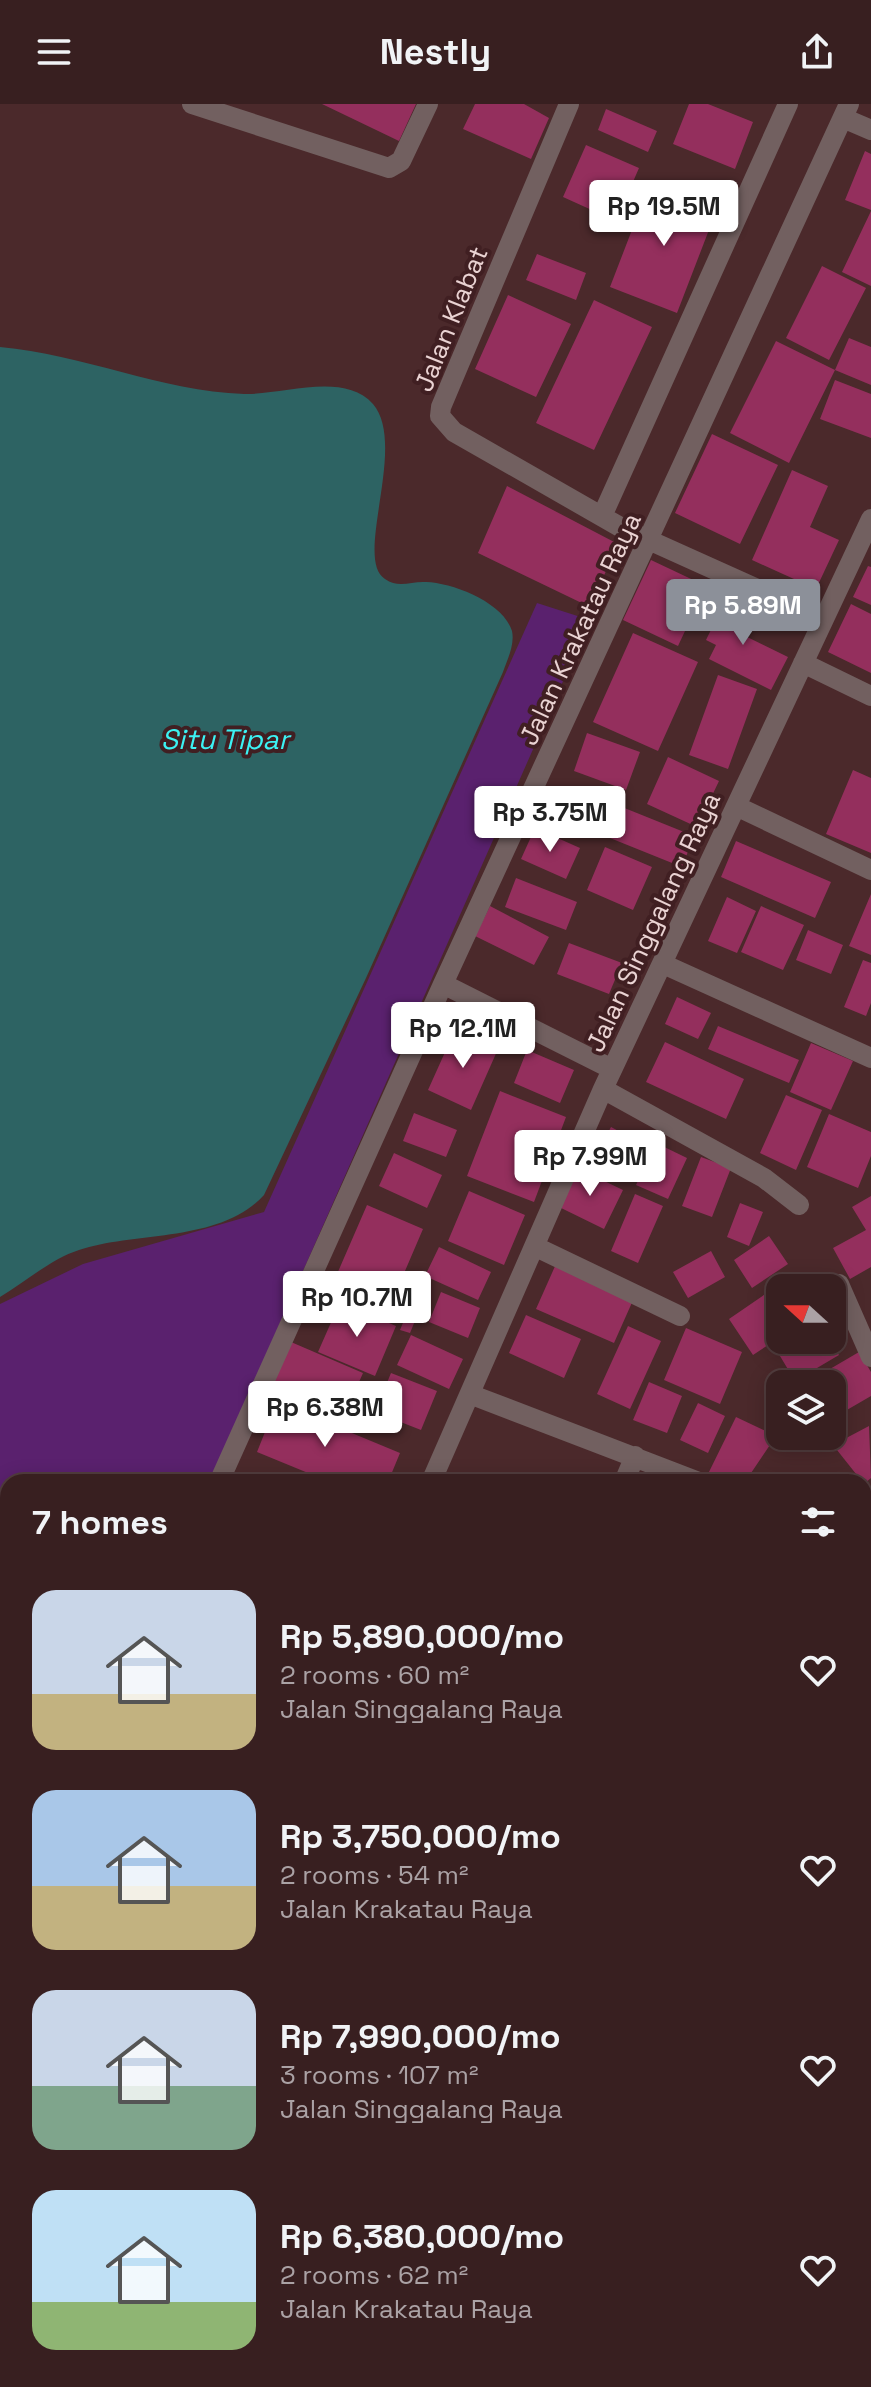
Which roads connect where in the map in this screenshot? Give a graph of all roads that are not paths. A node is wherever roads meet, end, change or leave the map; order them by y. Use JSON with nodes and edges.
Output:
{"nodes":[{"id":1,"x":192,"y":104,"type":"edge"},
{"id":2,"x":428,"y":104,"type":"edge"},
{"id":3,"x":569,"y":104,"type":"edge"},
{"id":4,"x":788,"y":104,"type":"edge"},
{"id":5,"x":218,"y":108,"type":"edge"},
{"id":6,"x":846,"y":111,"type":"edge"},
{"id":7,"x":871,"y":130,"type":"edge"},
{"id":8,"x":603,"y":514,"type":"junction"},
{"id":9,"x":871,"y":519,"type":"edge"},
{"id":10,"x":650,"y":541,"type":"junction"},
{"id":11,"x":824,"y":619,"type":"junction"},
{"id":12,"x":803,"y":663,"type":"junction"},
{"id":13,"x":871,"y":696,"type":"edge"},
{"id":14,"x":736,"y":806,"type":"junction"},
{"id":15,"x":871,"y":870,"type":"edge"},
{"id":16,"x":663,"y":964,"type":"junction"},
{"id":17,"x":443,"y":984,"type":"junction"},
{"id":18,"x":871,"y":1058,"type":"edge"},
{"id":19,"x":612,"y":1069,"type":"junction"},
{"id":20,"x":603,"y":1089,"type":"junction"},
{"id":21,"x":799,"y":1205,"type":"dead end"},
{"id":22,"x":536,"y":1247,"type":"junction"},
{"id":23,"x":846,"y":1300,"type":"edge"},
{"id":24,"x":680,"y":1316,"type":"dead end"},
{"id":25,"x":871,"y":1357,"type":"edge"},
{"id":26,"x":472,"y":1395,"type":"junction"},
{"id":27,"x":635,"y":1456,"type":"junction"},
{"id":28,"x":227,"y":1474,"type":"edge"},
{"id":29,"x":435,"y":1474,"type":"edge"},
{"id":30,"x":627,"y":1474,"type":"edge"},
{"id":31,"x":679,"y":1474,"type":"edge"}],
"edges":[{"from":1,"to":5,"type":"street"},
{"from":2,"to":5,"type":"street"},
{"from":3,"to":8,"type":"street","name":"Jalan Klabat"},
{"from":4,"to":8,"type":"street","name":"Jalan Krakatau Raya"},
{"from":6,"to":7,"type":"street"},
{"from":6,"to":10,"type":"street","name":"Jalan Krakatau Raya"},
{"from":8,"to":10,"type":"street","name":"Jalan Klabat"},
{"from":9,"to":11,"type":"street","name":"Jalan Singgalang Raya"},
{"from":10,"to":11,"type":"street","name":"Jalan Klabat"},
{"from":10,"to":17,"type":"street","name":"Jalan Krakatau Raya"},
{"from":11,"to":12,"type":"street","name":"Jalan Singgalang Raya"},
{"from":12,"to":13,"type":"street"},
{"from":12,"to":14,"type":"street","name":"Jalan Singgalang Raya"},
{"from":14,"to":15,"type":"street"},
{"from":14,"to":16,"type":"street","name":"Jalan Singgalang Raya"},
{"from":16,"to":18,"type":"street"},
{"from":16,"to":19,"type":"street","name":"Jalan Singgalang Raya"},
{"from":17,"to":19,"type":"street"},
{"from":17,"to":28,"type":"street","name":"Jalan Krakatau Raya"},
{"from":19,"to":20,"type":"street","name":"Jalan Singgalang Raya"},
{"from":20,"to":21,"type":"street"},
{"from":20,"to":22,"type":"street","name":"Jalan Singgalang Raya"},
{"from":22,"to":24,"type":"street"},
{"from":22,"to":26,"type":"street","name":"Jalan Singgalang Raya"},
{"from":23,"to":25,"type":"street"},
{"from":26,"to":27,"type":"street"},
{"from":26,"to":29,"type":"street","name":"Jalan Singgalang Raya"},
{"from":27,"to":30,"type":"street"},
{"from":27,"to":31,"type":"street"}]}
